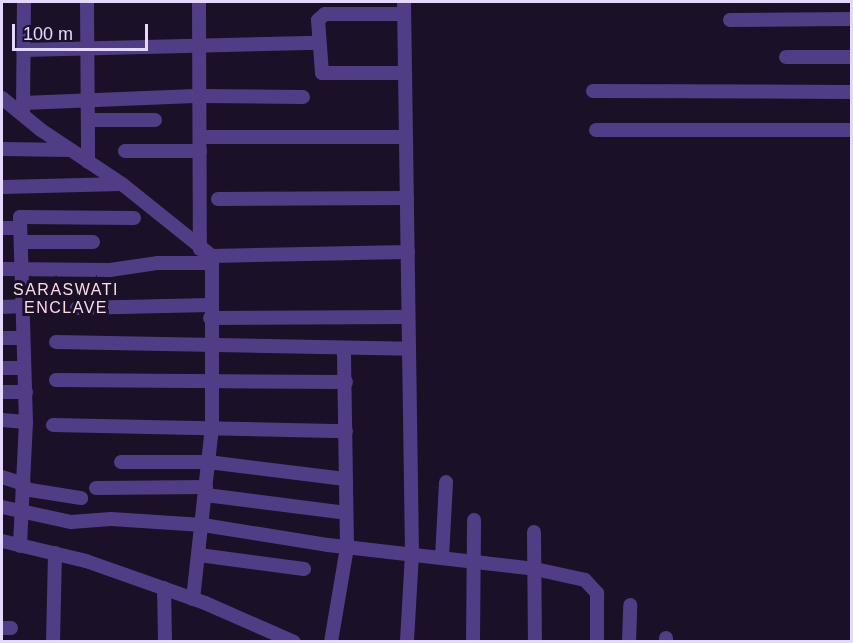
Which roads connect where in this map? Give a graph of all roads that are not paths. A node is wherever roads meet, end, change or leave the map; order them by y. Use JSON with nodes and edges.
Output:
{"nodes":[{"id":1,"x":24,"y":2,"type":"edge"},
{"id":2,"x":87,"y":2,"type":"edge"},
{"id":3,"x":199,"y":2,"type":"edge"},
{"id":4,"x":404,"y":8,"type":"edge"},
{"id":5,"x":852,"y":19,"type":"edge"},
{"id":6,"x":730,"y":20,"type":"dead end"},
{"id":7,"x":201,"y":43,"type":"junction"},
{"id":8,"x":318,"y":43,"type":"junction"},
{"id":9,"x":86,"y":49,"type":"junction"},
{"id":10,"x":23,"y":50,"type":"junction"},
{"id":11,"x":786,"y":57,"type":"dead end"},
{"id":12,"x":852,"y":57,"type":"edge"},
{"id":13,"x":404,"y":73,"type":"junction"},
{"id":14,"x":593,"y":91,"type":"dead end"},
{"id":15,"x":852,"y":92,"type":"edge"},
{"id":16,"x":201,"y":96,"type":"junction"},
{"id":17,"x":303,"y":97,"type":"dead end"},
{"id":18,"x":4,"y":100,"type":"edge"},
{"id":19,"x":88,"y":102,"type":"junction"},
{"id":20,"x":23,"y":108,"type":"junction"},
{"id":21,"x":88,"y":120,"type":"junction"},
{"id":22,"x":155,"y":120,"type":"dead end"},
{"id":23,"x":596,"y":130,"type":"dead end"},
{"id":24,"x":852,"y":130,"type":"edge"},
{"id":25,"x":200,"y":137,"type":"junction"},
{"id":26,"x":406,"y":137,"type":"junction"},
{"id":27,"x":2,"y":149,"type":"edge"},
{"id":28,"x":70,"y":150,"type":"junction"},
{"id":29,"x":125,"y":151,"type":"dead end"},
{"id":30,"x":200,"y":151,"type":"junction"},
{"id":31,"x":88,"y":162,"type":"junction"},
{"id":32,"x":122,"y":184,"type":"junction"},
{"id":33,"x":2,"y":186,"type":"edge"},
{"id":34,"x":407,"y":198,"type":"junction"},
{"id":35,"x":218,"y":199,"type":"dead end"},
{"id":36,"x":134,"y":218,"type":"dead end"},
{"id":37,"x":2,"y":228,"type":"edge"},
{"id":38,"x":20,"y":235,"type":"junction"},
{"id":39,"x":93,"y":242,"type":"dead end"},
{"id":40,"x":408,"y":252,"type":"junction"},
{"id":41,"x":208,"y":256,"type":"junction"},
{"id":42,"x":2,"y":269,"type":"edge"},
{"id":43,"x":23,"y":270,"type":"junction"},
{"id":44,"x":23,"y":306,"type":"junction"},
{"id":45,"x":2,"y":307,"type":"edge"},
{"id":46,"x":76,"y":308,"type":"dead end"},
{"id":47,"x":210,"y":311,"type":"junction"},
{"id":48,"x":407,"y":317,"type":"junction"},
{"id":49,"x":2,"y":338,"type":"edge"},
{"id":50,"x":23,"y":338,"type":"junction"},
{"id":51,"x":56,"y":342,"type":"dead end"},
{"id":52,"x":210,"y":345,"type":"junction"},
{"id":53,"x":344,"y":348,"type":"junction"},
{"id":54,"x":409,"y":349,"type":"junction"},
{"id":55,"x":2,"y":368,"type":"edge"},
{"id":56,"x":24,"y":368,"type":"junction"},
{"id":57,"x":56,"y":380,"type":"dead end"},
{"id":58,"x":211,"y":381,"type":"junction"},
{"id":59,"x":346,"y":382,"type":"junction"},
{"id":60,"x":2,"y":392,"type":"edge"},
{"id":61,"x":26,"y":392,"type":"junction"},
{"id":62,"x":2,"y":420,"type":"edge"},
{"id":63,"x":26,"y":422,"type":"junction"},
{"id":64,"x":53,"y":425,"type":"dead end"},
{"id":65,"x":212,"y":428,"type":"junction"},
{"id":66,"x":346,"y":431,"type":"junction"},
{"id":67,"x":120,"y":462,"type":"dead end"},
{"id":68,"x":208,"y":462,"type":"junction"},
{"id":69,"x":2,"y":477,"type":"edge"},
{"id":70,"x":345,"y":479,"type":"junction"},
{"id":71,"x":446,"y":482,"type":"dead end"},
{"id":72,"x":24,"y":487,"type":"junction"},
{"id":73,"x":96,"y":488,"type":"dead end"},
{"id":74,"x":206,"y":491,"type":"junction"},
{"id":75,"x":81,"y":498,"type":"dead end"},
{"id":76,"x":2,"y":507,"type":"edge"},
{"id":77,"x":22,"y":512,"type":"junction"},
{"id":78,"x":346,"y":513,"type":"junction"},
{"id":79,"x":474,"y":519,"type":"dead end"},
{"id":80,"x":203,"y":525,"type":"junction"},
{"id":81,"x":534,"y":532,"type":"dead end"},
{"id":82,"x":2,"y":541,"type":"edge"},
{"id":83,"x":20,"y":546,"type":"junction"},
{"id":84,"x":347,"y":547,"type":"junction"},
{"id":85,"x":55,"y":554,"type":"junction"},
{"id":86,"x":412,"y":554,"type":"junction"},
{"id":87,"x":199,"y":555,"type":"junction"},
{"id":88,"x":442,"y":557,"type":"junction"},
{"id":89,"x":472,"y":560,"type":"junction"},
{"id":90,"x":304,"y":569,"type":"dead end"},
{"id":91,"x":535,"y":569,"type":"junction"},
{"id":92,"x":164,"y":588,"type":"junction"},
{"id":93,"x":193,"y":598,"type":"junction"},
{"id":94,"x":630,"y":605,"type":"dead end"},
{"id":95,"x":407,"y":641,"type":"edge"},
{"id":96,"x":53,"y":642,"type":"edge"},
{"id":97,"x":165,"y":642,"type":"edge"},
{"id":98,"x":294,"y":642,"type":"edge"},
{"id":99,"x":331,"y":642,"type":"edge"},
{"id":100,"x":473,"y":642,"type":"edge"},
{"id":101,"x":535,"y":642,"type":"edge"},
{"id":102,"x":597,"y":642,"type":"edge"},
{"id":103,"x":629,"y":642,"type":"edge"}],
"edges":[{"from":1,"to":10,"type":"street"},
{"from":2,"to":9,"type":"street"},
{"from":3,"to":7,"type":"street"},
{"from":4,"to":8,"type":"street"},
{"from":4,"to":13,"type":"street"},
{"from":5,"to":6,"type":"street"},
{"from":7,"to":8,"type":"street"},
{"from":7,"to":9,"type":"street"},
{"from":7,"to":16,"type":"street"},
{"from":8,"to":13,"type":"street"},
{"from":9,"to":10,"type":"street"},
{"from":9,"to":19,"type":"street"},
{"from":10,"to":20,"type":"street"},
{"from":11,"to":12,"type":"street"},
{"from":13,"to":26,"type":"street"},
{"from":14,"to":15,"type":"street"},
{"from":16,"to":17,"type":"street"},
{"from":16,"to":19,"type":"street"},
{"from":16,"to":25,"type":"street"},
{"from":18,"to":20,"type":"street"},
{"from":19,"to":20,"type":"street"},
{"from":19,"to":21,"type":"street"},
{"from":20,"to":28,"type":"street"},
{"from":21,"to":22,"type":"street"},
{"from":21,"to":31,"type":"street"},
{"from":23,"to":24,"type":"street"},
{"from":25,"to":26,"type":"street"},
{"from":25,"to":30,"type":"street"},
{"from":26,"to":34,"type":"street"},
{"from":27,"to":28,"type":"street"},
{"from":28,"to":31,"type":"street"},
{"from":29,"to":30,"type":"street"},
{"from":30,"to":41,"type":"street"},
{"from":31,"to":32,"type":"street"},
{"from":32,"to":33,"type":"street"},
{"from":32,"to":41,"type":"street"},
{"from":34,"to":35,"type":"street"},
{"from":34,"to":40,"type":"street"},
{"from":36,"to":38,"type":"street"},
{"from":37,"to":38,"type":"street"},
{"from":38,"to":39,"type":"street"},
{"from":38,"to":43,"type":"street"},
{"from":40,"to":41,"type":"street"},
{"from":40,"to":48,"type":"street"},
{"from":41,"to":43,"type":"street"},
{"from":41,"to":47,"type":"street"},
{"from":42,"to":43,"type":"street"},
{"from":43,"to":44,"type":"street"},
{"from":44,"to":45,"type":"street"},
{"from":44,"to":50,"type":"street"},
{"from":46,"to":47,"type":"street"},
{"from":47,"to":48,"type":"street"},
{"from":47,"to":52,"type":"street"},
{"from":48,"to":54,"type":"street"},
{"from":49,"to":50,"type":"street"},
{"from":50,"to":56,"type":"street"},
{"from":51,"to":52,"type":"street"},
{"from":52,"to":53,"type":"street"},
{"from":52,"to":58,"type":"street"},
{"from":53,"to":54,"type":"street"},
{"from":53,"to":59,"type":"street"},
{"from":54,"to":86,"type":"street"},
{"from":55,"to":56,"type":"street"},
{"from":56,"to":61,"type":"street"},
{"from":57,"to":58,"type":"street"},
{"from":58,"to":59,"type":"street"},
{"from":58,"to":65,"type":"street"},
{"from":59,"to":66,"type":"street"},
{"from":60,"to":61,"type":"street"},
{"from":61,"to":63,"type":"street"},
{"from":62,"to":63,"type":"street"},
{"from":63,"to":72,"type":"street"},
{"from":64,"to":65,"type":"street"},
{"from":65,"to":66,"type":"street"},
{"from":65,"to":68,"type":"street"},
{"from":66,"to":70,"type":"street"},
{"from":67,"to":68,"type":"street"},
{"from":68,"to":70,"type":"street"},
{"from":68,"to":74,"type":"street"},
{"from":69,"to":72,"type":"street"},
{"from":70,"to":78,"type":"street"},
{"from":71,"to":88,"type":"street"},
{"from":72,"to":75,"type":"street"},
{"from":72,"to":77,"type":"street"},
{"from":73,"to":74,"type":"street"},
{"from":74,"to":78,"type":"street"},
{"from":74,"to":80,"type":"street"},
{"from":76,"to":77,"type":"street"},
{"from":77,"to":80,"type":"street"},
{"from":77,"to":83,"type":"street"},
{"from":78,"to":84,"type":"street"},
{"from":79,"to":89,"type":"street"},
{"from":80,"to":84,"type":"street"},
{"from":80,"to":87,"type":"street"},
{"from":81,"to":91,"type":"street"},
{"from":82,"to":83,"type":"street"},
{"from":83,"to":85,"type":"street"},
{"from":84,"to":86,"type":"street"},
{"from":84,"to":99,"type":"street"},
{"from":85,"to":92,"type":"street"},
{"from":85,"to":96,"type":"street"},
{"from":86,"to":88,"type":"street"},
{"from":86,"to":95,"type":"street"},
{"from":87,"to":90,"type":"street"},
{"from":87,"to":93,"type":"street"},
{"from":88,"to":89,"type":"street"},
{"from":89,"to":91,"type":"street"},
{"from":89,"to":100,"type":"street"},
{"from":91,"to":101,"type":"street"},
{"from":91,"to":102,"type":"street"},
{"from":92,"to":93,"type":"street"},
{"from":92,"to":97,"type":"street"},
{"from":93,"to":98,"type":"street"},
{"from":94,"to":103,"type":"street"}]}
